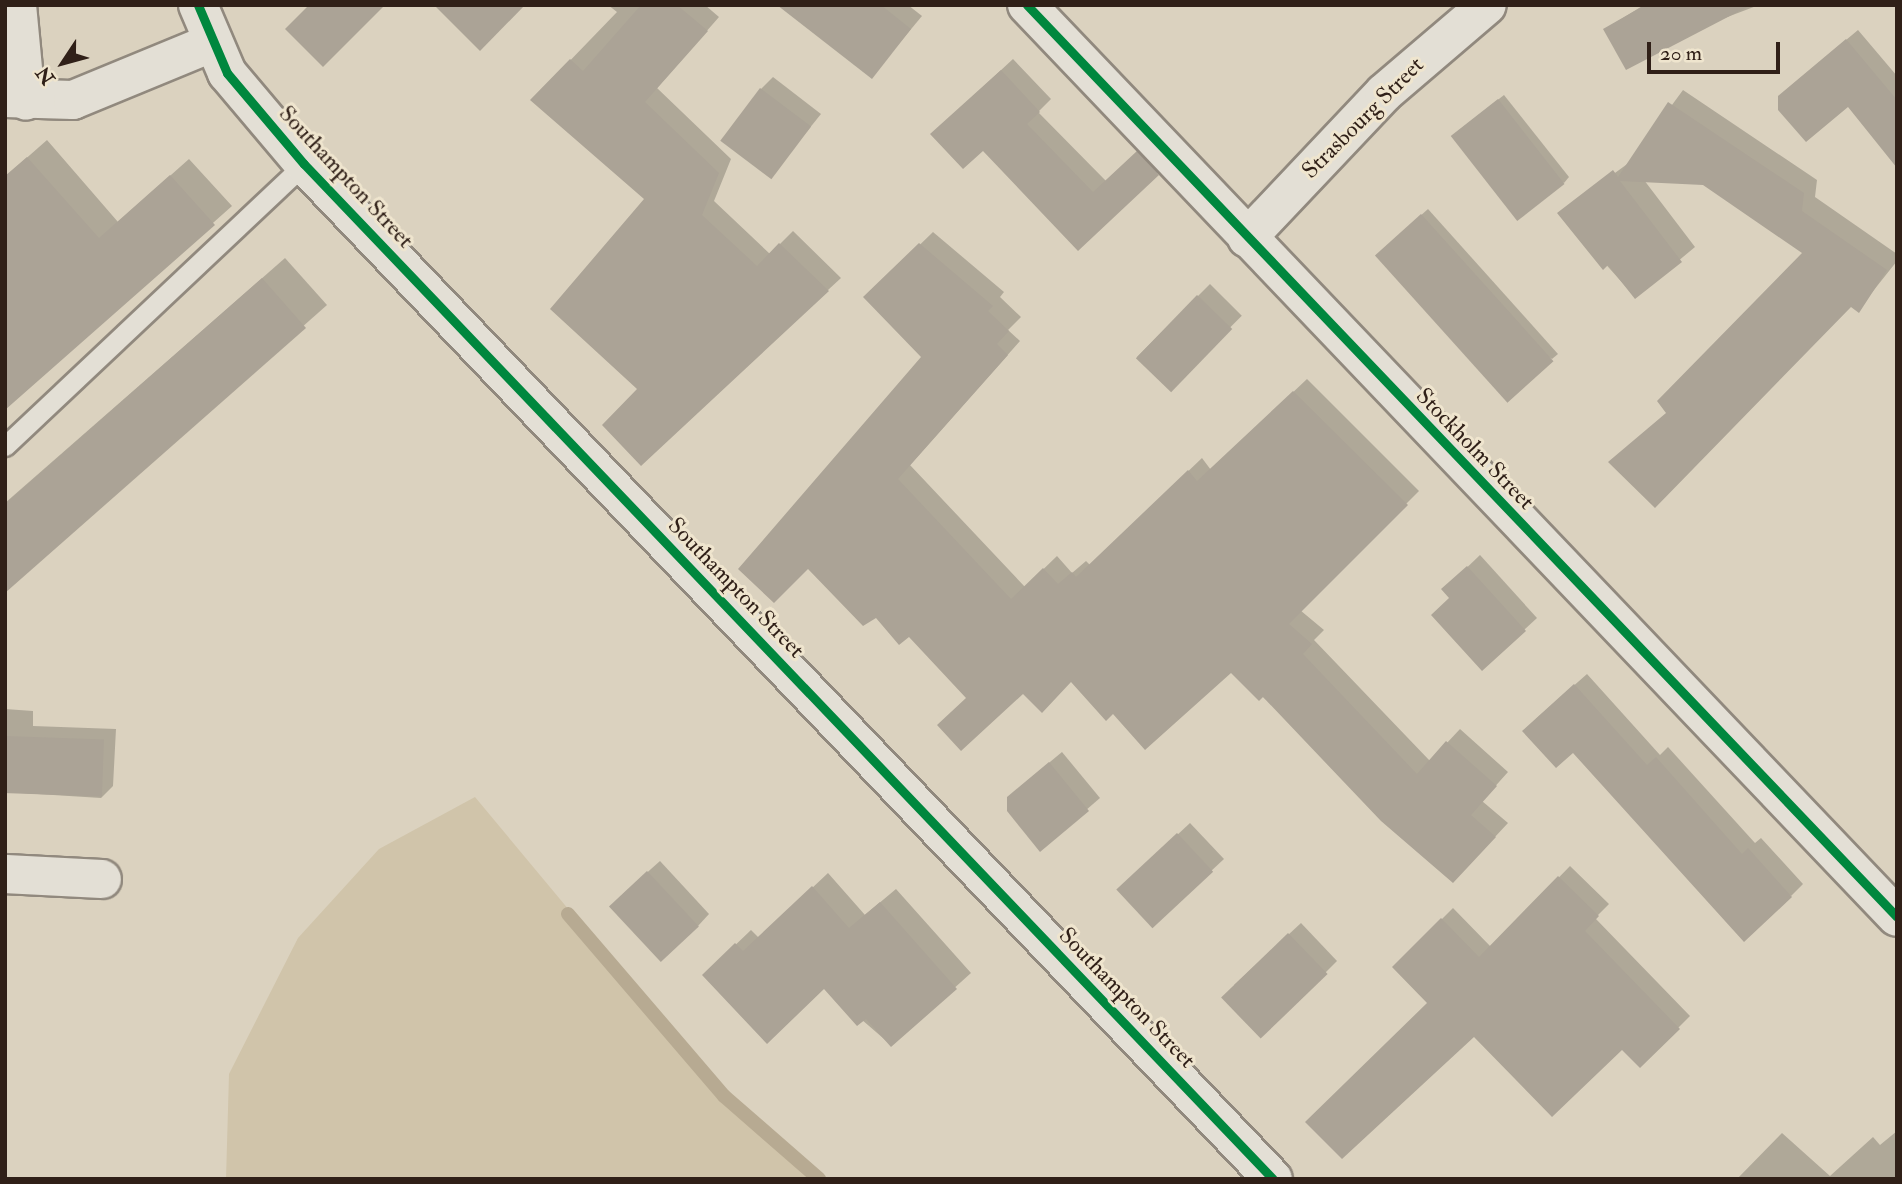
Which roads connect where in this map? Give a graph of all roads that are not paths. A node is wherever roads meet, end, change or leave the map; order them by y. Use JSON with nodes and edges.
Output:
{"nodes":[{"id":1,"x":17,"y":5,"type":"edge"},
{"id":2,"x":198,"y":5,"type":"edge"},
{"id":3,"x":1027,"y":5,"type":"edge"},
{"id":4,"x":1486,"y":5,"type":"edge"},
{"id":5,"x":211,"y":43,"type":"junction"},
{"id":6,"x":16,"y":99,"type":"edge"},
{"id":7,"x":304,"y":163,"type":"junction"},
{"id":8,"x":1247,"y":238,"type":"junction"},
{"id":9,"x":5,"y":446,"type":"edge"},
{"id":10,"x":5,"y":874,"type":"edge"},
{"id":11,"x":102,"y":879,"type":"dead end"},
{"id":12,"x":1897,"y":918,"type":"edge"},
{"id":13,"x":1273,"y":1179,"type":"edge"}],
"edges":[{"from":1,"to":6,"type":"street"},
{"from":2,"to":5,"type":"street","name":"Southampton Street"},
{"from":3,"to":8,"type":"street","name":"Stockholm Street"},
{"from":4,"to":8,"type":"street","name":"Strasbourg Street"},
{"from":5,"to":6,"type":"street"},
{"from":5,"to":7,"type":"street","name":"Southampton Street"},
{"from":7,"to":9,"type":"lane"},
{"from":7,"to":13,"type":"street","name":"Southampton Street"},
{"from":8,"to":12,"type":"street","name":"Stockholm Street"},
{"from":10,"to":11,"type":"street"}]}
